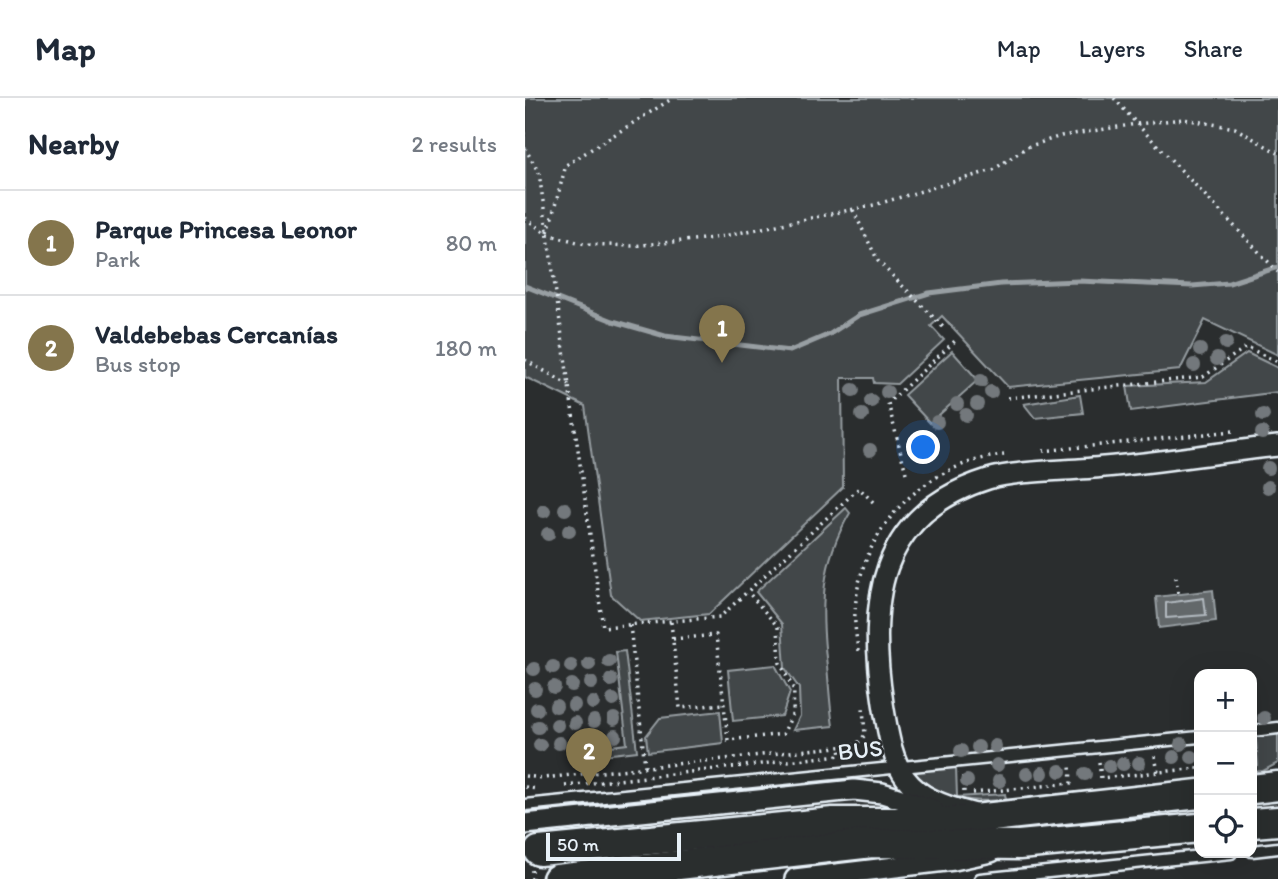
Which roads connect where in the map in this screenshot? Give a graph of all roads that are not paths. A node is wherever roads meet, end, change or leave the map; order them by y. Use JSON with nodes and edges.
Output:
{"nodes":[{"id":1,"x":1278,"y":446,"type":"edge"},
{"id":2,"x":1278,"y":728,"type":"edge"},
{"id":3,"x":1257,"y":730,"type":"edge"},
{"id":4,"x":1194,"y":737,"type":"edge"},
{"id":5,"x":897,"y":767,"type":"junction"},
{"id":6,"x":1194,"y":795,"type":"edge"},
{"id":7,"x":526,"y":801,"type":"edge"},
{"id":8,"x":986,"y":817,"type":"junction"},
{"id":9,"x":1278,"y":821,"type":"edge"},
{"id":10,"x":1257,"y":823,"type":"edge"},
{"id":11,"x":525,"y":824,"type":"edge"},
{"id":12,"x":1194,"y":828,"type":"edge"},
{"id":13,"x":1019,"y":845,"type":"junction"},
{"id":14,"x":1278,"y":848,"type":"edge"},
{"id":15,"x":1257,"y":850,"type":"edge"},
{"id":16,"x":539,"y":851,"type":"dead end"},
{"id":17,"x":1194,"y":857,"type":"edge"},
{"id":18,"x":557,"y":879,"type":"edge"},
{"id":19,"x":795,"y":879,"type":"edge"},
{"id":20,"x":981,"y":879,"type":"edge"}],
"edges":[{"from":1,"to":5,"type":"street"},
{"from":2,"to":3,"type":"lane"},
{"from":4,"to":5,"type":"lane","name":"BUS"},
{"from":5,"to":7,"type":"lane","name":"BUS"},
{"from":5,"to":8,"type":"street"},
{"from":6,"to":8,"type":"main road"},
{"from":8,"to":11,"type":"street"},
{"from":8,"to":16,"type":"main road"},
{"from":9,"to":10,"type":"main road"},
{"from":12,"to":13,"type":"main road"},
{"from":13,"to":18,"type":"main road"},
{"from":13,"to":19,"type":"street"},
{"from":14,"to":15,"type":"lane"},
{"from":17,"to":20,"type":"lane"}]}
